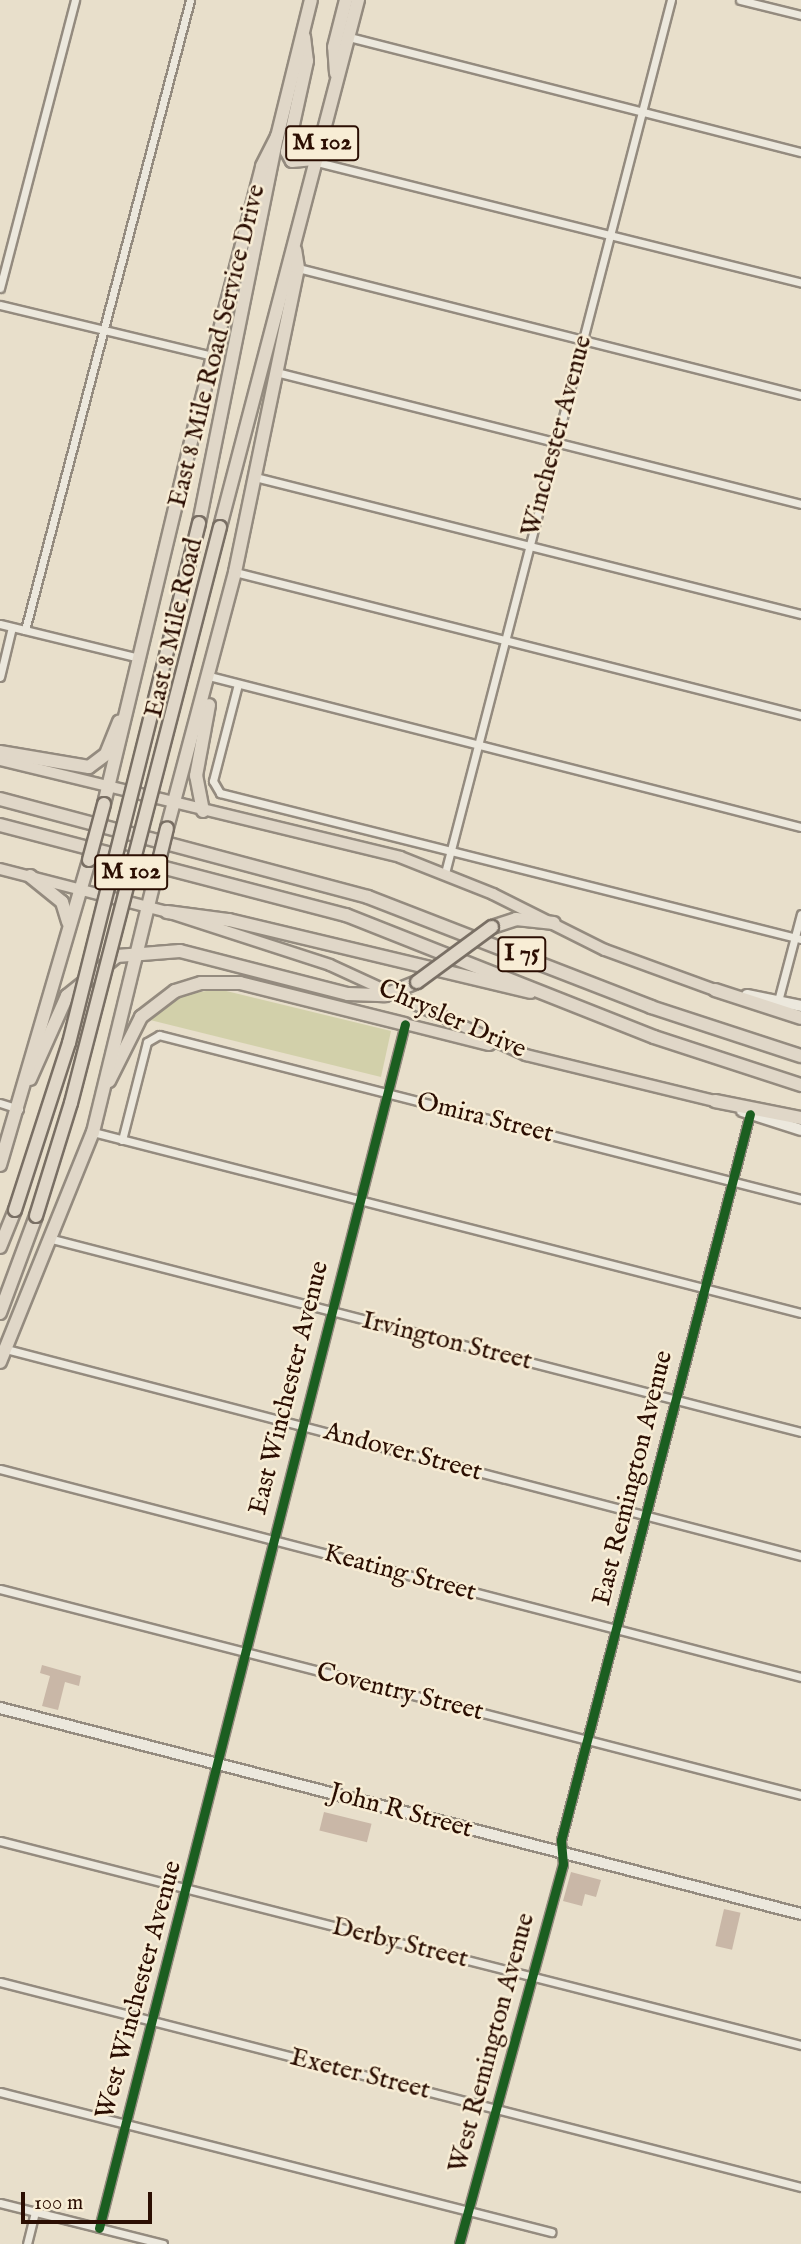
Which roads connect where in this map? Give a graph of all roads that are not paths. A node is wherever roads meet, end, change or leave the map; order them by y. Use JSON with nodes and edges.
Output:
{"nodes":[{"id":1,"x":75,"y":0,"type":"edge"},
{"id":2,"x":190,"y":0,"type":"edge"},
{"id":3,"x":311,"y":0,"type":"edge"},
{"id":4,"x":346,"y":0,"type":"edge"},
{"id":5,"x":358,"y":0,"type":"edge"},
{"id":6,"x":671,"y":0,"type":"edge"},
{"id":7,"x":740,"y":0,"type":"edge"},
{"id":8,"x":801,"y":15,"type":"edge"},
{"id":9,"x":304,"y":30,"type":"junction"},
{"id":10,"x":349,"y":37,"type":"junction"},
{"id":11,"x":337,"y":84,"type":"junction"},
{"id":12,"x":642,"y":112,"type":"junction"},
{"id":13,"x":277,"y":137,"type":"junction"},
{"id":14,"x":801,"y":152,"type":"edge"},
{"id":15,"x":317,"y":161,"type":"junction"},
{"id":16,"x":608,"y":234,"type":"junction"},
{"id":17,"x":295,"y":250,"type":"junction"},
{"id":18,"x":299,"y":268,"type":"junction"},
{"id":19,"x":801,"y":283,"type":"edge"},
{"id":20,"x":0,"y":288,"type":"edge"},
{"id":21,"x":0,"y":305,"type":"edge"},
{"id":22,"x":103,"y":330,"type":"junction"},
{"id":23,"x":582,"y":341,"type":"junction"},
{"id":24,"x":213,"y":356,"type":"junction"},
{"id":25,"x":276,"y":372,"type":"junction"},
{"id":26,"x":801,"y":395,"type":"edge"},
{"id":27,"x":555,"y":442,"type":"junction"},
{"id":28,"x":255,"y":477,"type":"junction"},
{"id":29,"x":801,"y":505,"type":"edge"},
{"id":30,"x":529,"y":544,"type":"junction"},
{"id":31,"x":235,"y":572,"type":"junction"},
{"id":32,"x":801,"y":614,"type":"edge"},
{"id":33,"x":0,"y":624,"type":"edge"},
{"id":34,"x":12,"y":627,"type":"junction"},
{"id":35,"x":25,"y":630,"type":"junction"},
{"id":36,"x":504,"y":640,"type":"junction"},
{"id":37,"x":140,"y":658,"type":"junction"},
{"id":38,"x":209,"y":676,"type":"junction"},
{"id":39,"x":0,"y":677,"type":"edge"},
{"id":40,"x":238,"y":684,"type":"junction"},
{"id":41,"x":134,"y":689,"type":"junction"},
{"id":42,"x":801,"y":715,"type":"edge"},
{"id":43,"x":477,"y":744,"type":"junction"},
{"id":44,"x":0,"y":751,"type":"edge"},
{"id":45,"x":0,"y":760,"type":"edge"},
{"id":46,"x":108,"y":789,"type":"junction"},
{"id":47,"x":0,"y":799,"type":"edge"},
{"id":48,"x":174,"y":804,"type":"junction"},
{"id":49,"x":203,"y":811,"type":"junction"},
{"id":50,"x":0,"y":825,"type":"edge"},
{"id":51,"x":99,"y":825,"type":"junction"},
{"id":52,"x":801,"y":827,"type":"edge"},
{"id":53,"x":450,"y":852,"type":"junction"},
{"id":54,"x":0,"y":869,"type":"edge"},
{"id":55,"x":445,"y":873,"type":"junction"},
{"id":56,"x":30,"y":876,"type":"junction"},
{"id":57,"x":80,"y":888,"type":"junction"},
{"id":58,"x":147,"y":906,"type":"junction"},
{"id":59,"x":167,"y":912,"type":"junction"},
{"id":60,"x":801,"y":915,"type":"edge"},
{"id":61,"x":554,"y":923,"type":"junction"},
{"id":62,"x":68,"y":929,"type":"junction"},
{"id":63,"x":798,"y":938,"type":"edge"},
{"id":64,"x":135,"y":952,"type":"junction"},
{"id":65,"x":715,"y":990,"type":"junction"},
{"id":66,"x":391,"y":993,"type":"junction"},
{"id":67,"x":559,"y":998,"type":"junction"},
{"id":68,"x":778,"y":1001,"type":"junction"},
{"id":69,"x":801,"y":1006,"type":"edge"},
{"id":70,"x":801,"y":1018,"type":"edge"},
{"id":71,"x":405,"y":1024,"type":"junction"},
{"id":72,"x":526,"y":1055,"type":"junction"},
{"id":73,"x":801,"y":1056,"type":"edge"},
{"id":74,"x":30,"y":1079,"type":"junction"},
{"id":75,"x":801,"y":1085,"type":"edge"},
{"id":76,"x":387,"y":1093,"type":"junction"},
{"id":77,"x":715,"y":1101,"type":"junction"},
{"id":78,"x":0,"y":1103,"type":"edge"},
{"id":79,"x":100,"y":1106,"type":"junction"},
{"id":80,"x":20,"y":1109,"type":"junction"},
{"id":81,"x":750,"y":1114,"type":"junction"},
{"id":82,"x":801,"y":1118,"type":"edge"},
{"id":83,"x":801,"y":1130,"type":"edge"},
{"id":84,"x":93,"y":1132,"type":"junction"},
{"id":85,"x":122,"y":1140,"type":"junction"},
{"id":86,"x":0,"y":1165,"type":"edge"},
{"id":87,"x":732,"y":1181,"type":"junction"},
{"id":88,"x":801,"y":1199,"type":"edge"},
{"id":89,"x":359,"y":1200,"type":"junction"},
{"id":90,"x":52,"y":1240,"type":"junction"},
{"id":91,"x":0,"y":1247,"type":"edge"},
{"id":92,"x":704,"y":1288,"type":"junction"},
{"id":93,"x":330,"y":1311,"type":"junction"},
{"id":94,"x":0,"y":1312,"type":"edge"},
{"id":95,"x":801,"y":1312,"type":"edge"},
{"id":96,"x":6,"y":1349,"type":"junction"},
{"id":97,"x":0,"y":1362,"type":"edge"},
{"id":98,"x":675,"y":1399,"type":"junction"},
{"id":99,"x":301,"y":1426,"type":"junction"},
{"id":100,"x":801,"y":1432,"type":"edge"},
{"id":101,"x":0,"y":1469,"type":"edge"},
{"id":102,"x":645,"y":1515,"type":"junction"},
{"id":103,"x":271,"y":1539,"type":"junction"},
{"id":104,"x":801,"y":1556,"type":"edge"},
{"id":105,"x":0,"y":1589,"type":"edge"},
{"id":106,"x":616,"y":1629,"type":"junction"},
{"id":107,"x":243,"y":1652,"type":"junction"},
{"id":108,"x":801,"y":1677,"type":"edge"},
{"id":109,"x":0,"y":1708,"type":"edge"},
{"id":110,"x":588,"y":1740,"type":"junction"},
{"id":111,"x":217,"y":1763,"type":"junction"},
{"id":112,"x":801,"y":1795,"type":"edge"},
{"id":113,"x":0,"y":1840,"type":"edge"},
{"id":114,"x":562,"y":1853,"type":"junction"},
{"id":115,"x":188,"y":1889,"type":"junction"},
{"id":116,"x":801,"y":1914,"type":"edge"},
{"id":117,"x":532,"y":1977,"type":"junction"},
{"id":118,"x":0,"y":1982,"type":"edge"},
{"id":119,"x":153,"y":2022,"type":"junction"},
{"id":120,"x":801,"y":2045,"type":"edge"},
{"id":121,"x":0,"y":2092,"type":"edge"},
{"id":122,"x":496,"y":2109,"type":"junction"},
{"id":123,"x":126,"y":2125,"type":"junction"},
{"id":124,"x":801,"y":2187,"type":"edge"},
{"id":125,"x":0,"y":2203,"type":"edge"},
{"id":126,"x":35,"y":2211,"type":"junction"},
{"id":127,"x":468,"y":2211,"type":"junction"},
{"id":128,"x":99,"y":2228,"type":"junction"},
{"id":129,"x":551,"y":2232,"type":"dead end"},
{"id":130,"x":26,"y":2244,"type":"edge"},
{"id":131,"x":163,"y":2244,"type":"edge"},
{"id":132,"x":459,"y":2244,"type":"edge"}],
"edges":[{"from":1,"to":20,"type":"street"},
{"from":2,"to":22,"type":"street"},
{"from":3,"to":9,"type":"highway","name":"East 8 Mile Road","number":"M 102"},
{"from":4,"to":11,"type":"highway"},
{"from":5,"to":10,"type":"highway","name":"East 8 Mile Road","number":"M 102"},
{"from":6,"to":12,"type":"street","name":"Winchester Avenue"},
{"from":7,"to":8,"type":"street"},
{"from":9,"to":13,"type":"highway","name":"East 8 Mile Road","number":"M 102"},
{"from":9,"to":15,"type":"highway"},
{"from":10,"to":11,"type":"highway","name":"East 8 Mile Road","number":"M 102"},
{"from":10,"to":12,"type":"street"},
{"from":11,"to":15,"type":"highway","name":"East 8 Mile Road","number":"M 102"},
{"from":12,"to":14,"type":"street"},
{"from":12,"to":16,"type":"street","name":"Winchester Avenue"},
{"from":13,"to":24,"type":"highway","name":"East 8 Mile Road Service Drive"},
{"from":13,"to":91,"type":"highway","name":"East 8 Mile Road","number":"M 102","bridge":true},
{"from":15,"to":16,"type":"street"},
{"from":15,"to":17,"type":"highway","name":"East 8 Mile Road","number":"M 102"},
{"from":16,"to":19,"type":"street"},
{"from":16,"to":23,"type":"street","name":"Winchester Avenue"},
{"from":17,"to":18,"type":"highway","name":"East 8 Mile Road"},
{"from":17,"to":94,"type":"highway","name":"East 8 Mile Road","number":"M 102","bridge":true},
{"from":18,"to":23,"type":"street"},
{"from":18,"to":25,"type":"highway","name":"East 8 Mile Road"},
{"from":21,"to":22,"type":"street"},
{"from":22,"to":24,"type":"street"},
{"from":22,"to":35,"type":"street"},
{"from":23,"to":26,"type":"street"},
{"from":23,"to":27,"type":"street","name":"Winchester Avenue"},
{"from":24,"to":37,"type":"highway","name":"East 8 Mile Road Service Drive"},
{"from":25,"to":27,"type":"street"},
{"from":25,"to":28,"type":"highway","name":"East 8 Mile Road"},
{"from":27,"to":29,"type":"street"},
{"from":27,"to":30,"type":"street","name":"Winchester Avenue"},
{"from":28,"to":30,"type":"street"},
{"from":28,"to":31,"type":"highway","name":"East 8 Mile Road"},
{"from":30,"to":32,"type":"street"},
{"from":30,"to":36,"type":"street","name":"Winchester Avenue"},
{"from":31,"to":36,"type":"street"},
{"from":31,"to":38,"type":"highway","name":"East 8 Mile Road"},
{"from":33,"to":34,"type":"street"},
{"from":34,"to":35,"type":"street"},
{"from":34,"to":39,"type":"street"},
{"from":35,"to":37,"type":"street"},
{"from":36,"to":42,"type":"street"},
{"from":36,"to":43,"type":"street","name":"Winchester Avenue"},
{"from":37,"to":41,"type":"highway","name":"East 8 Mile Road Service Drive"},
{"from":38,"to":40,"type":"street"},
{"from":38,"to":48,"type":"highway","name":"East 8 Mile Road"},
{"from":38,"to":49,"type":"highway"},
{"from":40,"to":43,"type":"street"},
{"from":40,"to":53,"type":"street"},
{"from":41,"to":44,"type":"highway"},
{"from":41,"to":46,"type":"highway","name":"East 8 Mile Road Service Drive"},
{"from":43,"to":52,"type":"street"},
{"from":43,"to":53,"type":"street","name":"Winchester Avenue"},
{"from":45,"to":46,"type":"main road"},
{"from":46,"to":48,"type":"main road"},
{"from":46,"to":51,"type":"highway","name":"East 8 Mile Road Service Drive","bridge":true},
{"from":47,"to":51,"type":"highway","number":"I 75"},
{"from":48,"to":49,"type":"main road"},
{"from":48,"to":58,"type":"highway","name":"East 8 Mile Road","bridge":true},
{"from":49,"to":55,"type":"main road"},
{"from":50,"to":67,"type":"highway","number":"I 75"},
{"from":51,"to":57,"type":"highway","name":"East 8 Mile Road Service Drive","bridge":true},
{"from":51,"to":73,"type":"highway","number":"I 75"},
{"from":53,"to":55,"type":"street","name":"Winchester Avenue"},
{"from":53,"to":63,"type":"street"},
{"from":54,"to":56,"type":"main road","name":"Chrysler Drive"},
{"from":55,"to":61,"type":"main road"},
{"from":56,"to":57,"type":"main road","name":"Chrysler Drive"},
{"from":56,"to":62,"type":"highway"},
{"from":57,"to":58,"type":"main road","name":"Chrysler Drive"},
{"from":57,"to":62,"type":"highway","name":"East 8 Mile Road Service Drive"},
{"from":58,"to":59,"type":"main road","name":"Chrysler Drive"},
{"from":58,"to":64,"type":"highway"},
{"from":59,"to":66,"type":"main road","name":"Chrysler Drive"},
{"from":59,"to":67,"type":"highway"},
{"from":60,"to":63,"type":"street"},
{"from":61,"to":65,"type":"main road"},
{"from":61,"to":66,"type":"highway","bridge":true},
{"from":62,"to":74,"type":"highway","name":"East 8 Mile Road Service Drive"},
{"from":63,"to":68,"type":"street"},
{"from":64,"to":66,"type":"highway"},
{"from":64,"to":74,"type":"highway"},
{"from":64,"to":79,"type":"highway"},
{"from":65,"to":68,"type":"main road"},
{"from":65,"to":70,"type":"highway"},
{"from":66,"to":72,"type":"main road","name":"Chrysler Drive"},
{"from":67,"to":75,"type":"highway","number":"I 75"},
{"from":68,"to":69,"type":"main road"},
{"from":71,"to":72,"type":"main road"},
{"from":71,"to":76,"type":"street","name":"East Winchester Avenue"},
{"from":71,"to":79,"type":"highway"},
{"from":72,"to":77,"type":"main road","name":"Chrysler Drive"},
{"from":74,"to":80,"type":"highway","name":"East 8 Mile Road Service Drive"},
{"from":76,"to":85,"type":"street","name":"Omira Street"},
{"from":76,"to":87,"type":"street","name":"Omira Street"},
{"from":76,"to":89,"type":"street","name":"East Winchester Avenue"},
{"from":77,"to":81,"type":"main road","name":"Chrysler Drive"},
{"from":77,"to":82,"type":"highway"},
{"from":78,"to":80,"type":"street"},
{"from":79,"to":84,"type":"highway"},
{"from":80,"to":86,"type":"highway","name":"East 8 Mile Road Service Drive"},
{"from":81,"to":83,"type":"main road","name":"Chrysler Drive"},
{"from":81,"to":87,"type":"street","name":"East Remington Avenue"},
{"from":84,"to":85,"type":"street"},
{"from":84,"to":90,"type":"highway"},
{"from":85,"to":89,"type":"street"},
{"from":87,"to":88,"type":"street","name":"Omira Street"},
{"from":87,"to":92,"type":"street","name":"East Remington Avenue"},
{"from":89,"to":92,"type":"street"},
{"from":89,"to":93,"type":"street","name":"East Winchester Avenue"},
{"from":90,"to":93,"type":"street","name":"Irvington Street"},
{"from":90,"to":96,"type":"highway"},
{"from":92,"to":95,"type":"street"},
{"from":92,"to":98,"type":"street","name":"East Remington Avenue"},
{"from":93,"to":98,"type":"street","name":"Irvington Street"},
{"from":93,"to":99,"type":"street","name":"East Winchester Avenue"},
{"from":96,"to":97,"type":"highway"},
{"from":96,"to":99,"type":"street","name":"Andover Street"},
{"from":98,"to":100,"type":"street","name":"Irvington Street"},
{"from":98,"to":102,"type":"street","name":"East Remington Avenue"},
{"from":99,"to":102,"type":"street","name":"Andover Street"},
{"from":99,"to":103,"type":"street","name":"East Winchester Avenue"},
{"from":101,"to":103,"type":"street","name":"Keating Street"},
{"from":102,"to":104,"type":"street","name":"Andover Street"},
{"from":102,"to":106,"type":"street","name":"East Remington Avenue"},
{"from":103,"to":106,"type":"street","name":"Keating Street"},
{"from":103,"to":107,"type":"street","name":"East Winchester Avenue"},
{"from":105,"to":107,"type":"street","name":"Coventry Street"},
{"from":106,"to":108,"type":"street","name":"Keating Street"},
{"from":106,"to":110,"type":"street","name":"East Remington Avenue"},
{"from":107,"to":110,"type":"street","name":"Coventry Street"},
{"from":107,"to":111,"type":"street","name":"East Winchester Avenue"},
{"from":109,"to":111,"type":"main road","name":"John R Street"},
{"from":110,"to":112,"type":"street","name":"Coventry Street"},
{"from":110,"to":114,"type":"street","name":"East Remington Avenue"},
{"from":111,"to":114,"type":"main road","name":"John R Street"},
{"from":111,"to":115,"type":"street","name":"West Winchester Avenue"},
{"from":113,"to":115,"type":"street","name":"Derby Street"},
{"from":114,"to":116,"type":"main road","name":"John R Street"},
{"from":114,"to":117,"type":"street","name":"West Remington Avenue"},
{"from":115,"to":117,"type":"street","name":"Derby Street"},
{"from":115,"to":119,"type":"street","name":"West Winchester Avenue"},
{"from":117,"to":120,"type":"street","name":"Derby Street"},
{"from":117,"to":122,"type":"street","name":"West Remington Avenue"},
{"from":118,"to":119,"type":"street","name":"Exeter Street"},
{"from":119,"to":122,"type":"street","name":"Exeter Street"},
{"from":119,"to":123,"type":"street","name":"West Winchester Avenue"},
{"from":121,"to":123,"type":"street"},
{"from":122,"to":124,"type":"street","name":"Exeter Street"},
{"from":122,"to":127,"type":"street","name":"West Remington Avenue"},
{"from":123,"to":127,"type":"street"},
{"from":123,"to":128,"type":"street","name":"West Winchester Avenue"},
{"from":125,"to":126,"type":"street"},
{"from":126,"to":128,"type":"street"},
{"from":126,"to":130,"type":"street"},
{"from":127,"to":129,"type":"street"},
{"from":127,"to":132,"type":"street","name":"West Remington Avenue"},
{"from":128,"to":131,"type":"street"}]}
